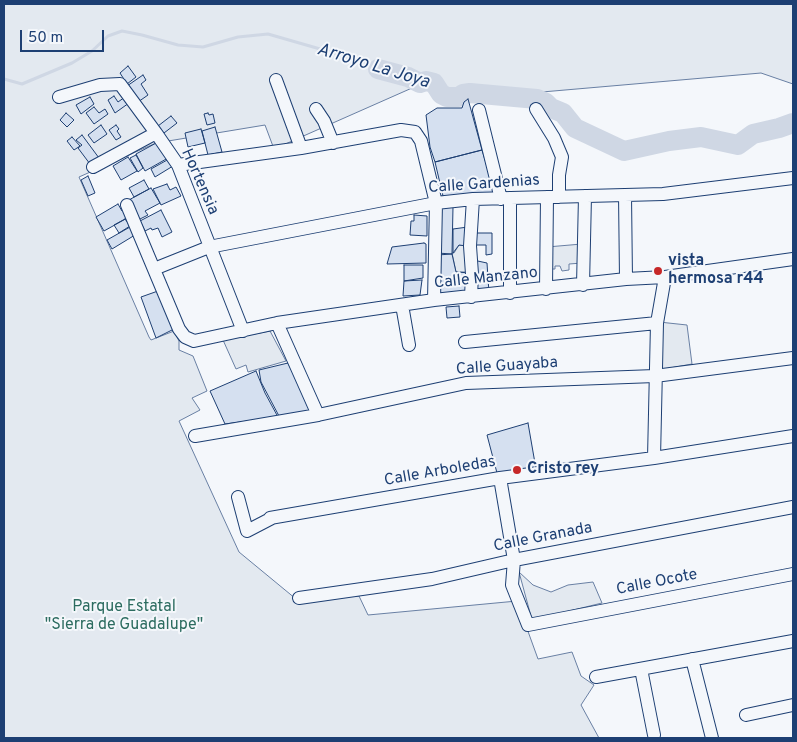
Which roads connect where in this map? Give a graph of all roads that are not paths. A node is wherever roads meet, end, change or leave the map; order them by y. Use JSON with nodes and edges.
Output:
{"nodes":[{"id":1,"x":276,"y":80,"type":"dead end"},
{"id":2,"x":59,"y":97,"type":"dead end"},
{"id":3,"x":316,"y":109,"type":"dead end"},
{"id":4,"x":536,"y":109,"type":"dead end"},
{"id":5,"x":479,"y":110,"type":"dead end"},
{"id":6,"x":156,"y":133,"type":"junction"},
{"id":7,"x":333,"y":142,"type":"junction"},
{"id":8,"x":301,"y":148,"type":"junction"},
{"id":9,"x":178,"y":165,"type":"junction"},
{"id":10,"x":93,"y":167,"type":"dead end"},
{"id":11,"x":793,"y":178,"type":"edge"},
{"id":12,"x":624,"y":195,"type":"junction"},
{"id":13,"x":585,"y":196,"type":"junction"},
{"id":14,"x":553,"y":197,"type":"junction"},
{"id":15,"x":506,"y":198,"type":"junction"},
{"id":16,"x":473,"y":199,"type":"junction"},
{"id":17,"x":436,"y":203,"type":"junction"},
{"id":18,"x":127,"y":205,"type":"dead end"},
{"id":19,"x":209,"y":247,"type":"junction"},
{"id":20,"x":793,"y":258,"type":"edge"},
{"id":21,"x":154,"y":269,"type":"junction"},
{"id":22,"x":665,"y":277,"type":"junction"},
{"id":23,"x":626,"y":279,"type":"junction"},
{"id":24,"x":583,"y":285,"type":"junction"},
{"id":25,"x":546,"y":289,"type":"junction"},
{"id":26,"x":510,"y":293,"type":"junction"},
{"id":27,"x":470,"y":297,"type":"junction"},
{"id":28,"x":434,"y":300,"type":"junction"},
{"id":29,"x":402,"y":305,"type":"junction"},
{"id":30,"x":277,"y":323,"type":"junction"},
{"id":31,"x":657,"y":323,"type":"junction"},
{"id":32,"x":242,"y":332,"type":"junction"},
{"id":33,"x":465,"y":342,"type":"dead end"},
{"id":34,"x":409,"y":346,"type":"dead end"},
{"id":35,"x":793,"y":358,"type":"edge"},
{"id":36,"x":656,"y":376,"type":"junction"},
{"id":37,"x":318,"y":415,"type":"junction"},
{"id":38,"x":196,"y":436,"type":"dead end"},
{"id":39,"x":793,"y":436,"type":"edge"},
{"id":40,"x":654,"y":458,"type":"junction"},
{"id":41,"x":500,"y":478,"type":"junction"},
{"id":42,"x":238,"y":498,"type":"dead end"},
{"id":43,"x":793,"y":507,"type":"edge"},
{"id":44,"x":514,"y":560,"type":"junction"},
{"id":45,"x":793,"y":574,"type":"edge"},
{"id":46,"x":299,"y":598,"type":"dead end"},
{"id":47,"x":793,"y":641,"type":"edge"},
{"id":48,"x":692,"y":659,"type":"junction"},
{"id":49,"x":641,"y":669,"type":"junction"},
{"id":50,"x":596,"y":677,"type":"dead end"},
{"id":51,"x":793,"y":704,"type":"edge"},
{"id":52,"x":746,"y":715,"type":"dead end"},
{"id":53,"x":654,"y":735,"type":"dead end"},
{"id":54,"x":712,"y":738,"type":"edge"}],
"edges":[{"from":1,"to":8,"type":"street"},
{"from":2,"to":6,"type":"street","name":"Hortensia"},
{"from":3,"to":7,"type":"street"},
{"from":4,"to":14,"type":"street"},
{"from":5,"to":15,"type":"street"},
{"from":6,"to":9,"type":"street","name":"Hortensia"},
{"from":6,"to":10,"type":"street"},
{"from":7,"to":8,"type":"street"},
{"from":7,"to":17,"type":"street"},
{"from":8,"to":9,"type":"street"},
{"from":9,"to":19,"type":"street","name":"Hortensia"},
{"from":11,"to":12,"type":"street","name":"Calle Gardenias"},
{"from":12,"to":13,"type":"street","name":"Calle Gardenias"},
{"from":12,"to":23,"type":"street"},
{"from":13,"to":14,"type":"street","name":"Calle Gardenias"},
{"from":13,"to":24,"type":"street"},
{"from":14,"to":15,"type":"street","name":"Calle Gardenias"},
{"from":14,"to":25,"type":"street"},
{"from":15,"to":16,"type":"street","name":"Calle Gardenias"},
{"from":15,"to":26,"type":"street"},
{"from":16,"to":17,"type":"street","name":"Calle Gardenias"},
{"from":16,"to":27,"type":"street"},
{"from":17,"to":19,"type":"street","name":"Calle Gardenias"},
{"from":17,"to":28,"type":"street"},
{"from":18,"to":21,"type":"street"},
{"from":19,"to":21,"type":"street","name":"Calle Gardenias"},
{"from":19,"to":32,"type":"street","name":"Hortensia"},
{"from":20,"to":22,"type":"street","name":"Calle Manzano"},
{"from":21,"to":32,"type":"street","name":"Calle Manzano"},
{"from":22,"to":23,"type":"street","name":"Calle Manzano"},
{"from":22,"to":31,"type":"street"},
{"from":23,"to":24,"type":"street","name":"Calle Manzano"},
{"from":24,"to":25,"type":"street","name":"Calle Manzano"},
{"from":25,"to":26,"type":"street","name":"Calle Manzano"},
{"from":26,"to":27,"type":"street","name":"Calle Manzano"},
{"from":27,"to":28,"type":"street","name":"Calle Manzano"},
{"from":28,"to":29,"type":"street","name":"Calle Manzano"},
{"from":29,"to":30,"type":"street","name":"Calle Manzano"},
{"from":29,"to":34,"type":"street"},
{"from":30,"to":32,"type":"street","name":"Calle Manzano"},
{"from":30,"to":37,"type":"street"},
{"from":31,"to":33,"type":"street"},
{"from":31,"to":36,"type":"street"},
{"from":35,"to":36,"type":"street","name":"Calle Guayaba"},
{"from":36,"to":37,"type":"street","name":"Calle Guayaba"},
{"from":36,"to":40,"type":"street"},
{"from":37,"to":38,"type":"street","name":"Calle Guayaba"},
{"from":39,"to":40,"type":"street","name":"Calle Arboledas"},
{"from":40,"to":41,"type":"street","name":"Calle Arboledas"},
{"from":41,"to":42,"type":"street","name":"Calle Arboledas"},
{"from":41,"to":44,"type":"street"},
{"from":43,"to":44,"type":"street","name":"Calle Granada"},
{"from":44,"to":45,"type":"street","name":"Calle Ocote"},
{"from":44,"to":46,"type":"street","name":"Calle Granada"},
{"from":47,"to":48,"type":"street"},
{"from":48,"to":49,"type":"street"},
{"from":48,"to":54,"type":"street"},
{"from":49,"to":50,"type":"street"},
{"from":49,"to":53,"type":"street"},
{"from":51,"to":52,"type":"street"}]}
